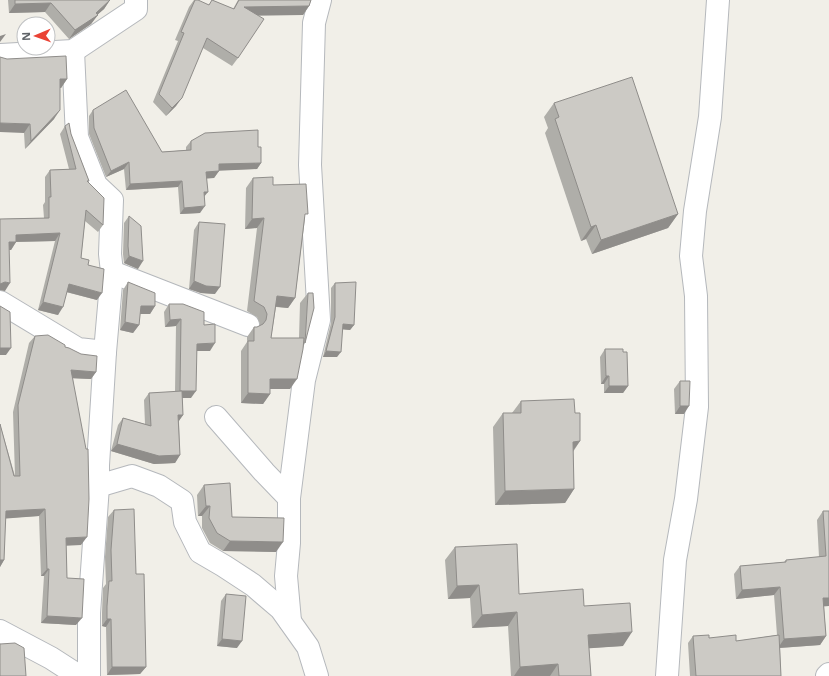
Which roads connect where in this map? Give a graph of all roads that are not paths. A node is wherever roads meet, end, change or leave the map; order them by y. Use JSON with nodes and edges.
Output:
{"nodes":[{"id":1,"x":136,"y":0,"type":"edge"},
{"id":2,"x":320,"y":0,"type":"edge"},
{"id":3,"x":718,"y":0,"type":"edge"},
{"id":4,"x":73,"y":51,"type":"junction"},
{"id":5,"x":0,"y":55,"type":"edge"},
{"id":6,"x":112,"y":272,"type":"junction"},
{"id":7,"x":0,"y":302,"type":"edge"},
{"id":8,"x":248,"y":325,"type":"dead end"},
{"id":9,"x":105,"y":352,"type":"junction"},
{"id":10,"x":216,"y":417,"type":"dead end"},
{"id":11,"x":98,"y":486,"type":"junction"},
{"id":12,"x":289,"y":498,"type":"junction"},
{"id":13,"x":290,"y":621,"type":"junction"},
{"id":14,"x":0,"y":631,"type":"edge"},
{"id":15,"x":78,"y":676,"type":"edge"},
{"id":16,"x":89,"y":676,"type":"edge"},
{"id":17,"x":317,"y":676,"type":"edge"},
{"id":18,"x":667,"y":676,"type":"edge"}],
"edges":[{"from":1,"to":4,"type":"street"},
{"from":2,"to":12,"type":"street"},
{"from":3,"to":18,"type":"street"},
{"from":4,"to":5,"type":"street"},
{"from":4,"to":6,"type":"street"},
{"from":6,"to":8,"type":"street"},
{"from":6,"to":9,"type":"street"},
{"from":7,"to":9,"type":"street"},
{"from":9,"to":11,"type":"street"},
{"from":10,"to":12,"type":"street"},
{"from":11,"to":13,"type":"street"},
{"from":11,"to":16,"type":"street"},
{"from":12,"to":13,"type":"street"},
{"from":13,"to":17,"type":"street"},
{"from":14,"to":15,"type":"street"}]}
